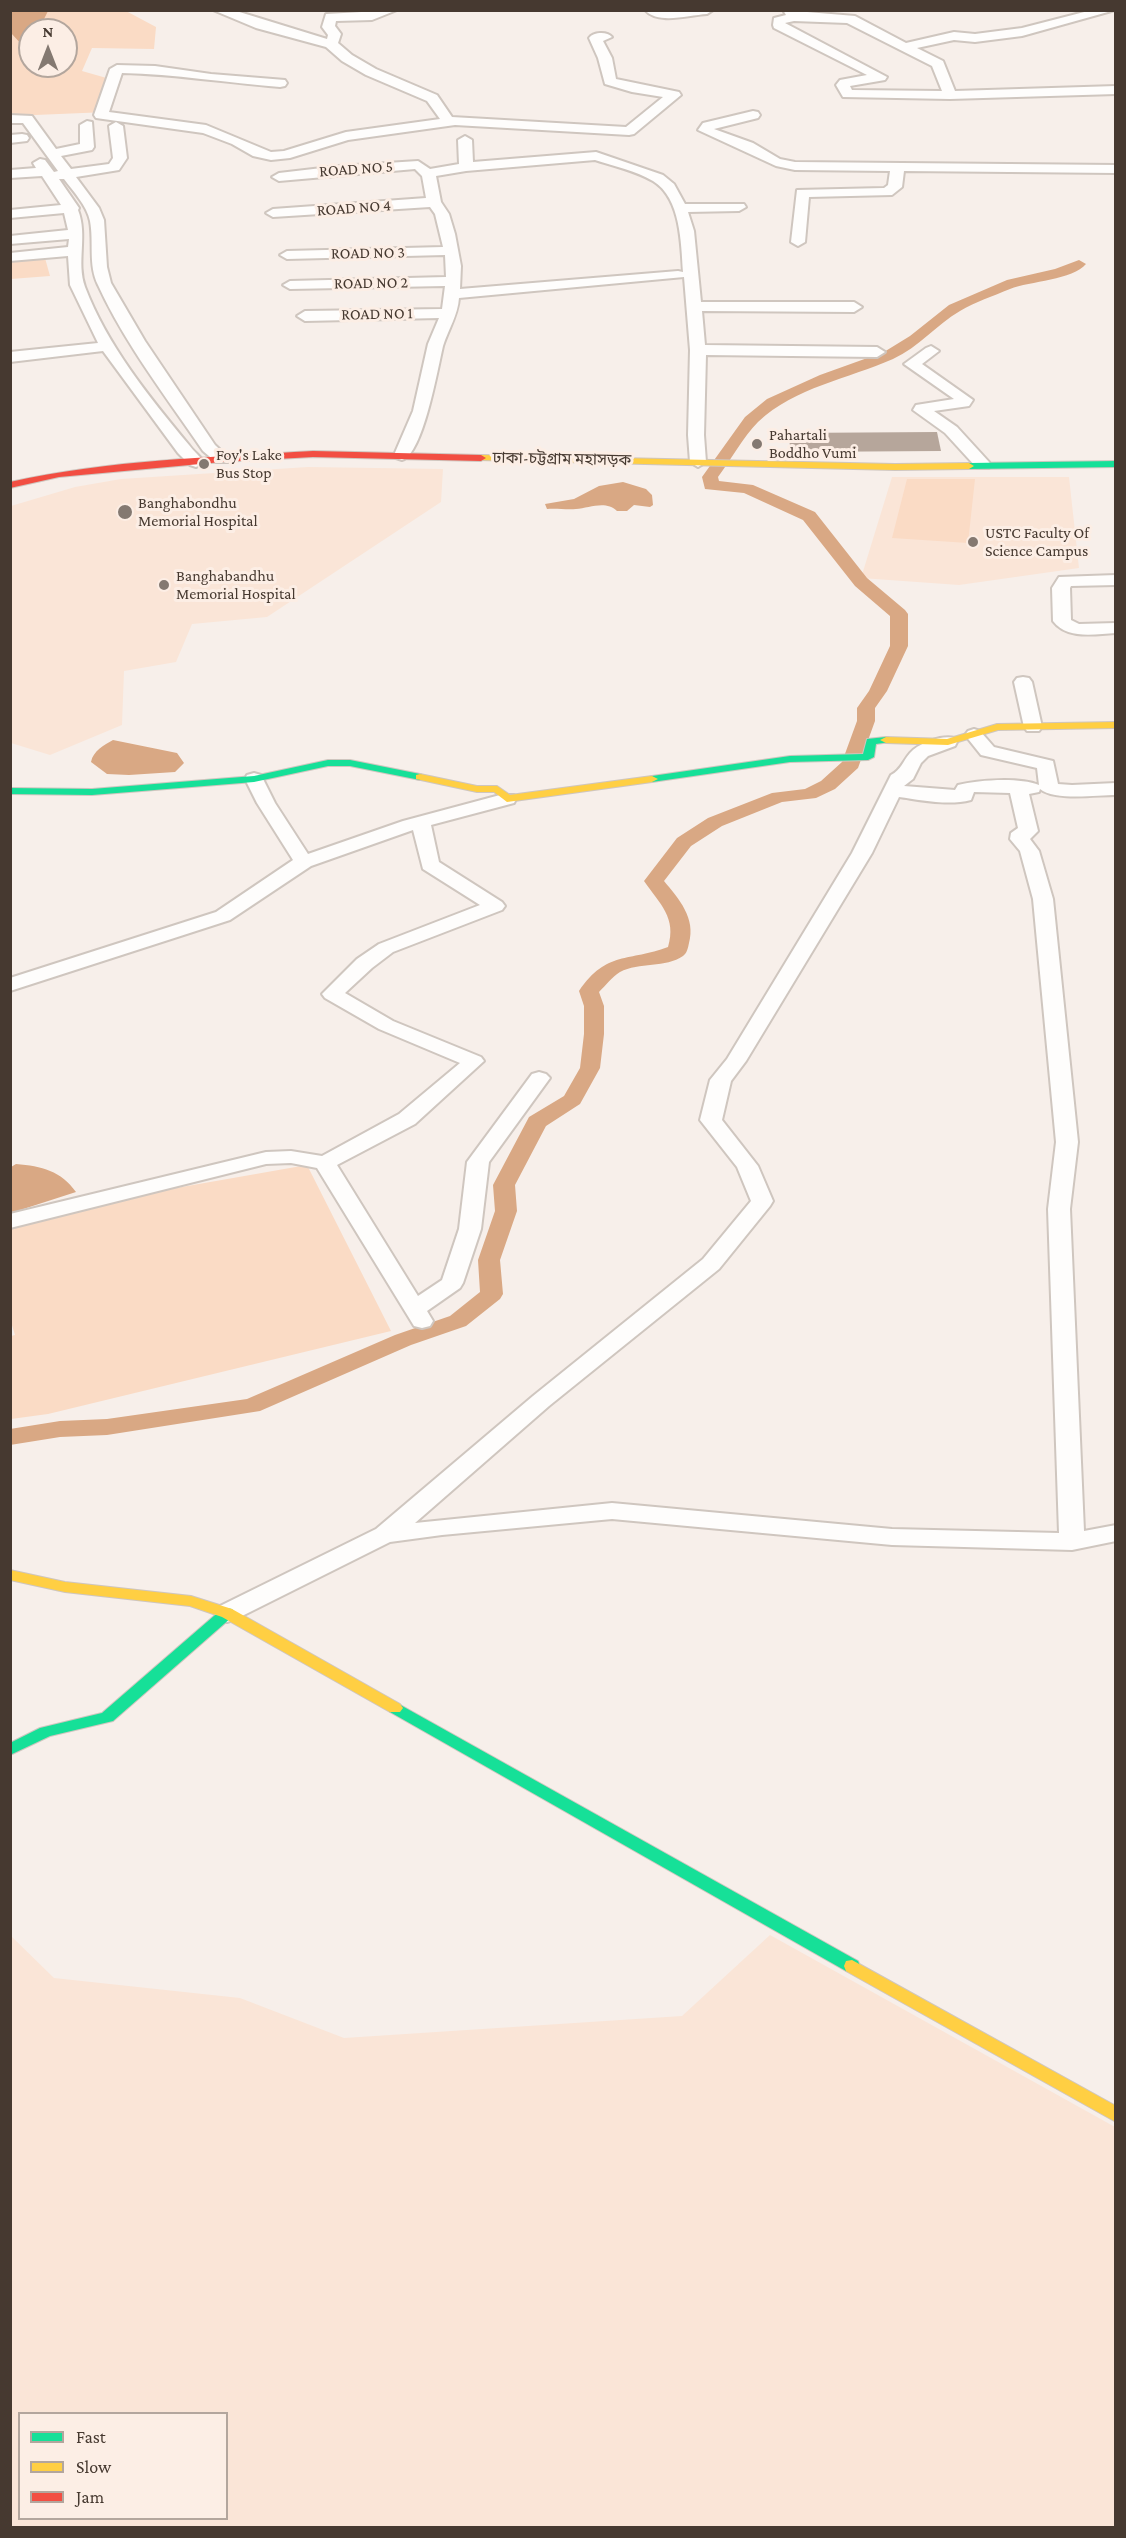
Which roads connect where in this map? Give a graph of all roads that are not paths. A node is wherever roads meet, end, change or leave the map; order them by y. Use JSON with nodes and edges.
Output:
{"nodes":[{"id":1,"x":219,"y":10,"type":"edge"},
{"id":2,"x":391,"y":10,"type":"edge"},
{"id":3,"x":651,"y":10,"type":"edge"},
{"id":4,"x":707,"y":10,"type":"edge"},
{"id":5,"x":1109,"y":10,"type":"edge"},
{"id":6,"x":792,"y":14,"type":"edge"},
{"id":7,"x":606,"y":37,"type":"dead end"},
{"id":8,"x":331,"y":44,"type":"junction"},
{"id":9,"x":904,"y":47,"type":"junction"},
{"id":10,"x":280,"y":83,"type":"dead end"},
{"id":11,"x":1116,"y":90,"type":"edge"},
{"id":12,"x":950,"y":94,"type":"junction"},
{"id":13,"x":753,"y":115,"type":"dead end"},
{"id":14,"x":17,"y":119,"type":"edge"},
{"id":15,"x":452,"y":122,"type":"junction"},
{"id":16,"x":87,"y":125,"type":"dead end"},
{"id":17,"x":116,"y":126,"type":"dead end"},
{"id":18,"x":465,"y":140,"type":"dead end"},
{"id":19,"x":24,"y":144,"type":"edge"},
{"id":20,"x":52,"y":154,"type":"junction"},
{"id":21,"x":466,"y":167,"type":"junction"},
{"id":22,"x":897,"y":167,"type":"junction"},
{"id":23,"x":1116,"y":169,"type":"edge"},
{"id":24,"x":48,"y":173,"type":"junction"},
{"id":25,"x":10,"y":174,"type":"edge"},
{"id":26,"x":67,"y":174,"type":"junction"},
{"id":27,"x":429,"y":175,"type":"junction"},
{"id":28,"x":279,"y":177,"type":"dead end"},
{"id":29,"x":434,"y":202,"type":"junction"},
{"id":30,"x":739,"y":207,"type":"dead end"},
{"id":31,"x":72,"y":208,"type":"junction"},
{"id":32,"x":680,"y":208,"type":"junction"},
{"id":33,"x":273,"y":213,"type":"dead end"},
{"id":34,"x":10,"y":214,"type":"edge"},
{"id":35,"x":76,"y":234,"type":"junction"},
{"id":36,"x":10,"y":240,"type":"edge"},
{"id":37,"x":798,"y":242,"type":"dead end"},
{"id":38,"x":75,"y":251,"type":"junction"},
{"id":39,"x":449,"y":251,"type":"junction"},
{"id":40,"x":287,"y":255,"type":"dead end"},
{"id":41,"x":10,"y":257,"type":"edge"},
{"id":42,"x":678,"y":275,"type":"dead end"},
{"id":43,"x":290,"y":285,"type":"dead end"},
{"id":44,"x":451,"y":287,"type":"junction"},
{"id":45,"x":695,"y":306,"type":"junction"},
{"id":46,"x":854,"y":307,"type":"dead end"},
{"id":47,"x":448,"y":313,"type":"junction"},
{"id":48,"x":305,"y":316,"type":"dead end"},
{"id":49,"x":108,"y":346,"type":"junction"},
{"id":50,"x":698,"y":350,"type":"junction"},
{"id":51,"x":931,"y":351,"type":"dead end"},
{"id":52,"x":877,"y":352,"type":"dead end"},
{"id":53,"x":10,"y":357,"type":"edge"},
{"id":54,"x":402,"y":455,"type":"junction"},
{"id":55,"x":222,"y":459,"type":"junction"},
{"id":56,"x":196,"y":462,"type":"junction"},
{"id":57,"x":703,"y":462,"type":"junction"},
{"id":58,"x":1116,"y":464,"type":"edge"},
{"id":59,"x":983,"y":465,"type":"junction"},
{"id":60,"x":10,"y":485,"type":"edge"},
{"id":61,"x":1116,"y":580,"type":"edge"},
{"id":62,"x":1116,"y":628,"type":"edge"},
{"id":63,"x":1023,"y":682,"type":"dead end"},
{"id":64,"x":1116,"y":725,"type":"edge"},
{"id":65,"x":1033,"y":727,"type":"junction"},
{"id":66,"x":974,"y":735,"type":"junction"},
{"id":67,"x":948,"y":742,"type":"junction"},
{"id":68,"x":254,"y":779,"type":"junction"},
{"id":69,"x":1018,"y":787,"type":"junction"},
{"id":70,"x":1049,"y":788,"type":"junction"},
{"id":71,"x":1116,"y":789,"type":"edge"},
{"id":72,"x":893,"y":790,"type":"junction"},
{"id":73,"x":10,"y":791,"type":"edge"},
{"id":74,"x":507,"y":799,"type":"junction"},
{"id":75,"x":421,"y":823,"type":"junction"},
{"id":76,"x":304,"y":862,"type":"junction"},
{"id":77,"x":10,"y":985,"type":"edge"},
{"id":78,"x":539,"y":1078,"type":"dead end"},
{"id":79,"x":325,"y":1163,"type":"junction"},
{"id":80,"x":10,"y":1221,"type":"edge"},
{"id":81,"x":1116,"y":1533,"type":"edge"},
{"id":82,"x":385,"y":1535,"type":"junction"},
{"id":83,"x":1072,"y":1542,"type":"junction"},
{"id":84,"x":10,"y":1575,"type":"edge"},
{"id":85,"x":227,"y":1613,"type":"junction"},
{"id":86,"x":10,"y":1750,"type":"edge"},
{"id":87,"x":1116,"y":2115,"type":"edge"}],
"edges":[{"from":1,"to":8,"type":"street"},
{"from":2,"to":8,"type":"street"},
{"from":3,"to":4,"type":"street"},
{"from":5,"to":9,"type":"street"},
{"from":6,"to":9,"type":"street"},
{"from":6,"to":12,"type":"street"},
{"from":7,"to":15,"type":"street"},
{"from":8,"to":15,"type":"street"},
{"from":9,"to":12,"type":"street"},
{"from":10,"to":15,"type":"street"},
{"from":11,"to":12,"type":"street"},
{"from":13,"to":22,"type":"street"},
{"from":14,"to":19,"type":"street"},
{"from":14,"to":20,"type":"street"},
{"from":16,"to":20,"type":"street"},
{"from":17,"to":26,"type":"street"},
{"from":18,"to":21,"type":"street"},
{"from":19,"to":24,"type":"street"},
{"from":20,"to":26,"type":"street"},
{"from":21,"to":27,"type":"street"},
{"from":21,"to":32,"type":"street"},
{"from":22,"to":23,"type":"street"},
{"from":22,"to":37,"type":"street"},
{"from":24,"to":25,"type":"street"},
{"from":24,"to":26,"type":"street"},
{"from":24,"to":31,"type":"street"},
{"from":26,"to":55,"type":"street"},
{"from":27,"to":28,"type":"street","name":"ROAD NO 5"},
{"from":27,"to":29,"type":"street"},
{"from":29,"to":33,"type":"street","name":"ROAD NO 4"},
{"from":29,"to":39,"type":"street"},
{"from":30,"to":32,"type":"street"},
{"from":31,"to":34,"type":"street"},
{"from":31,"to":35,"type":"street"},
{"from":32,"to":45,"type":"street"},
{"from":35,"to":36,"type":"street"},
{"from":35,"to":38,"type":"street"},
{"from":38,"to":41,"type":"street"},
{"from":38,"to":49,"type":"street"},
{"from":39,"to":40,"type":"street","name":"ROAD NO 3"},
{"from":39,"to":44,"type":"street"},
{"from":42,"to":44,"type":"street","name":"ROAD NO 2"},
{"from":43,"to":44,"type":"street","name":"ROAD NO 2"},
{"from":44,"to":47,"type":"street"},
{"from":45,"to":46,"type":"street"},
{"from":45,"to":50,"type":"street"},
{"from":47,"to":48,"type":"street","name":"ROAD NO 1"},
{"from":47,"to":54,"type":"street"},
{"from":49,"to":53,"type":"street"},
{"from":49,"to":56,"type":"street"},
{"from":50,"to":52,"type":"street"},
{"from":50,"to":57,"type":"street"},
{"from":51,"to":59,"type":"street"},
{"from":54,"to":55,"type":"main road","name":"ঢাকা-চট্টগ্রাম মহাসড়ক"},
{"from":54,"to":57,"type":"main road","name":"ঢাকা-চট্টগ্রাম মহাসড়ক"},
{"from":55,"to":56,"type":"main road","name":"ঢাকা-চট্টগ্রাম মহাসড়ক"},
{"from":56,"to":60,"type":"main road","name":"ঢাকা-চট্টগ্রাম মহাসড়ক"},
{"from":57,"to":59,"type":"main road","name":"ঢাকা-চট্টগ্রাম মহাসড়ক"},
{"from":58,"to":59,"type":"main road","name":"ঢাকা-চট্টগ্রাম মহাসড়ক"},
{"from":61,"to":62,"type":"street"},
{"from":63,"to":65,"type":"street"},
{"from":64,"to":65,"type":"main road"},
{"from":65,"to":66,"type":"main road"},
{"from":66,"to":67,"type":"main road"},
{"from":66,"to":70,"type":"street"},
{"from":67,"to":72,"type":"street"},
{"from":67,"to":74,"type":"main road"},
{"from":68,"to":73,"type":"main road"},
{"from":68,"to":74,"type":"main road"},
{"from":68,"to":76,"type":"street"},
{"from":69,"to":70,"type":"street"},
{"from":69,"to":72,"type":"street"},
{"from":69,"to":83,"type":"street"},
{"from":70,"to":71,"type":"street"},
{"from":72,"to":82,"type":"street"},
{"from":74,"to":75,"type":"street"},
{"from":75,"to":76,"type":"street"},
{"from":75,"to":79,"type":"street"},
{"from":76,"to":77,"type":"street"},
{"from":78,"to":79,"type":"street"},
{"from":79,"to":80,"type":"street"},
{"from":81,"to":83,"type":"street"},
{"from":82,"to":83,"type":"street"},
{"from":82,"to":85,"type":"street"},
{"from":84,"to":85,"type":"main road"},
{"from":85,"to":86,"type":"main road"},
{"from":85,"to":87,"type":"main road"}]}
